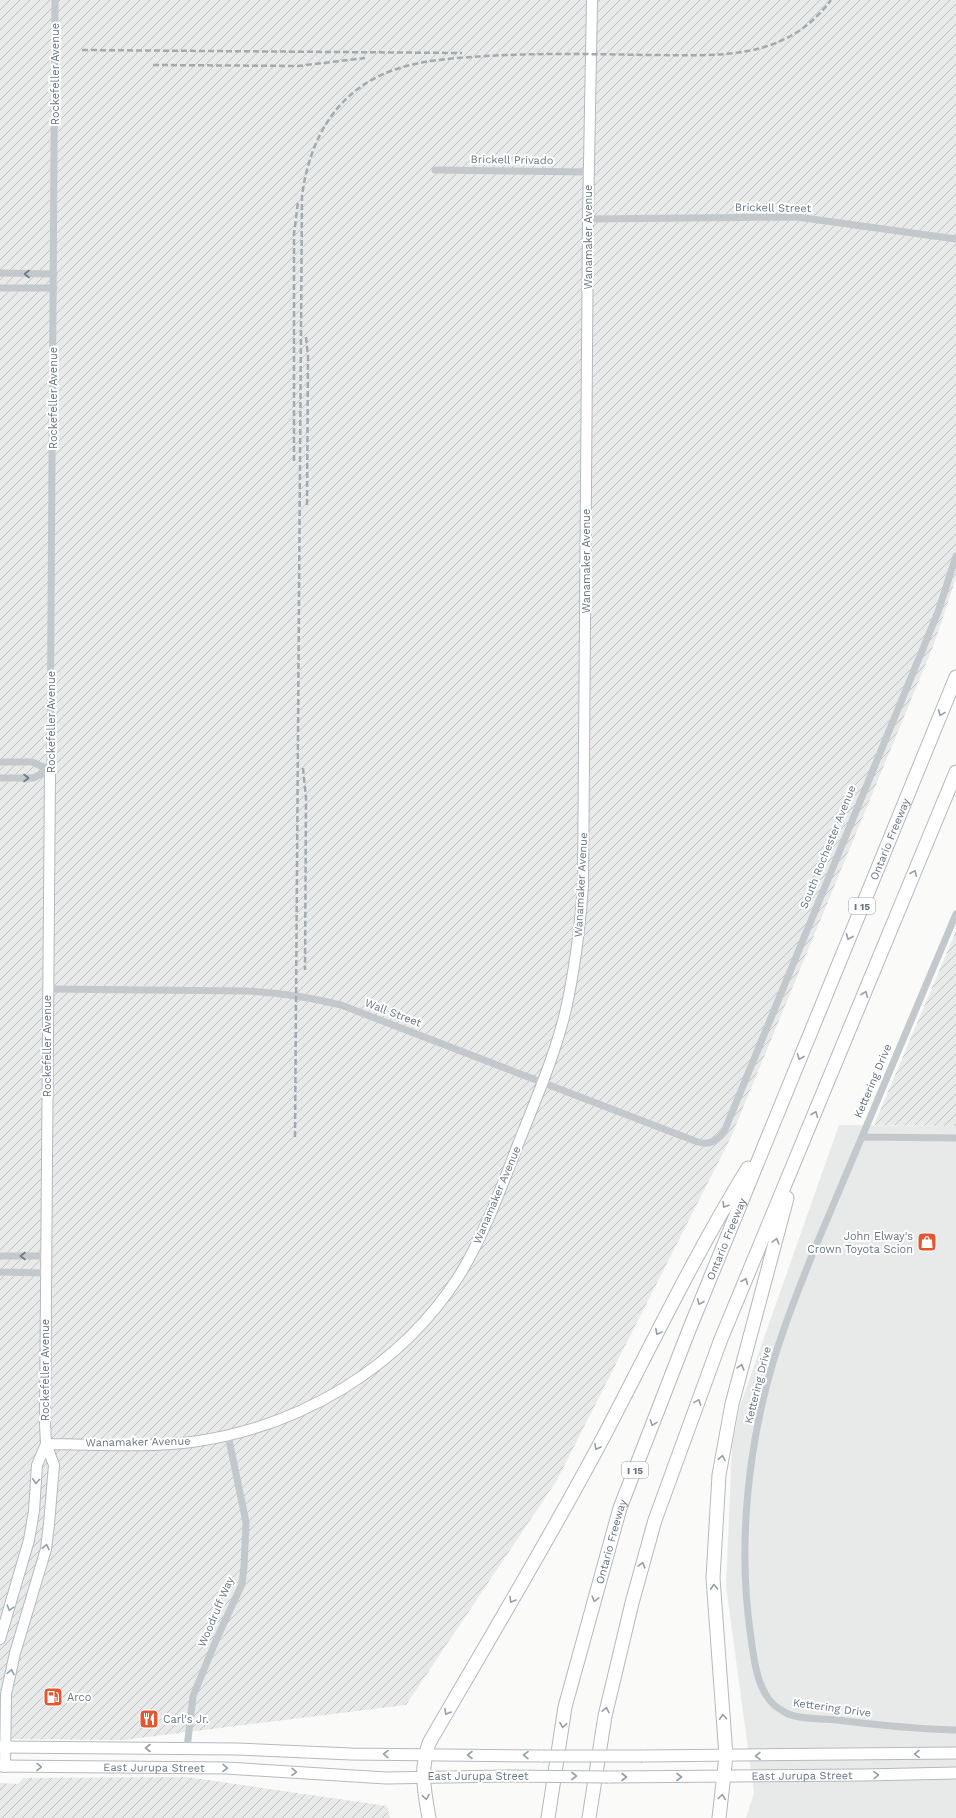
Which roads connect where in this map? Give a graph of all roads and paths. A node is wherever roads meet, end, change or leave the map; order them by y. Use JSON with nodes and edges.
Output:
{"nodes":[{"id":1,"x":55,"y":0,"type":"edge"},
{"id":2,"x":592,"y":0,"type":"edge"},
{"id":3,"x":435,"y":170,"type":"dead end"},
{"id":4,"x":589,"y":172,"type":"junction"},
{"id":5,"x":588,"y":219,"type":"junction"},
{"id":6,"x":956,"y":239,"type":"edge"},
{"id":7,"x":0,"y":273,"type":"edge"},
{"id":8,"x":54,"y":274,"type":"junction"},
{"id":9,"x":0,"y":288,"type":"edge"},
{"id":10,"x":54,"y":288,"type":"junction"},
{"id":11,"x":956,"y":556,"type":"edge"},
{"id":12,"x":956,"y":677,"type":"edge"},
{"id":13,"x":0,"y":762,"type":"edge"},
{"id":14,"x":50,"y":770,"type":"junction"},
{"id":15,"x":956,"y":772,"type":"edge"},
{"id":16,"x":0,"y":778,"type":"edge"},
{"id":17,"x":956,"y":914,"type":"edge"},
{"id":18,"x":48,"y":989,"type":"junction"},
{"id":19,"x":543,"y":1082,"type":"junction"},
{"id":20,"x":767,"y":1136,"type":"junction"},
{"id":21,"x":862,"y":1137,"type":"junction"},
{"id":22,"x":956,"y":1138,"type":"edge"},
{"id":23,"x":713,"y":1142,"type":"joint"},
{"id":24,"x":800,"y":1150,"type":"junction"},
{"id":25,"x":0,"y":1256,"type":"edge"},
{"id":26,"x":46,"y":1256,"type":"junction"},
{"id":27,"x":0,"y":1272,"type":"edge"},
{"id":28,"x":46,"y":1273,"type":"junction"},
{"id":29,"x":228,"y":1436,"type":"junction"},
{"id":30,"x":46,"y":1444,"type":"junction"},
{"id":31,"x":0,"y":1639,"type":"edge"},
{"id":32,"x":956,"y":1730,"type":"edge"},
{"id":33,"x":3,"y":1748,"type":"edge"},
{"id":34,"x":187,"y":1748,"type":"junction"},
{"id":35,"x":956,"y":1753,"type":"edge"},
{"id":36,"x":425,"y":1755,"type":"junction"},
{"id":37,"x":726,"y":1756,"type":"junction"},
{"id":38,"x":3,"y":1766,"type":"edge"},
{"id":39,"x":956,"y":1773,"type":"edge"},
{"id":40,"x":422,"y":1777,"type":"junction"},
{"id":41,"x":725,"y":1777,"type":"junction"},
{"id":42,"x":429,"y":1818,"type":"edge"},
{"id":43,"x":548,"y":1818,"type":"edge"},
{"id":44,"x":589,"y":1818,"type":"edge"},
{"id":45,"x":719,"y":1818,"type":"edge"}],
"edges":[{"from":1,"to":8,"type":"street","name":"Rockefeller Avenue"},
{"from":2,"to":4,"type":"street","name":"Wanamaker Avenue"},
{"from":3,"to":4,"type":"street","name":"Brickell Privado"},
{"from":4,"to":5,"type":"street","name":"Wanamaker Avenue"},
{"from":5,"to":6,"type":"street","name":"Brickell Street"},
{"from":5,"to":19,"type":"street","name":"Wanamaker Avenue"},
{"from":8,"to":7,"type":"street","one_way":true},
{"from":8,"to":10,"type":"street","name":"Rockefeller Avenue"},
{"from":9,"to":10,"type":"street"},
{"from":10,"to":14,"type":"street","name":"Rockefeller Avenue"},
{"from":11,"to":23,"type":"street","name":"South Rochester Avenue"},
{"from":12,"to":20,"type":"highway","name":"Ontario Freeway","number":"I 15","one_way":true},
{"from":13,"to":14,"type":"street"},
{"from":16,"to":14,"type":"street","one_way":true},
{"from":14,"to":18,"type":"street","name":"Rockefeller Avenue"},
{"from":24,"to":15,"type":"highway","one_way":true},
{"from":17,"to":21,"type":"street","name":"Kettering Drive"},
{"from":18,"to":19,"type":"street","name":"Wall Street"},
{"from":18,"to":26,"type":"street","name":"Rockefeller Avenue"},
{"from":19,"to":23,"type":"street","name":"Wall Street"},
{"from":19,"to":29,"type":"street","name":"Wanamaker Avenue"},
{"from":20,"to":36,"type":"highway","one_way":true},
{"from":20,"to":43,"type":"highway","name":"Ontario Freeway","number":"I 15","one_way":true},
{"from":21,"to":22,"type":"street"},
{"from":21,"to":32,"type":"street","name":"Kettering Drive"},
{"from":37,"to":24,"type":"highway","one_way":true},
{"from":44,"to":24,"type":"highway","one_way":true},
{"from":26,"to":25,"type":"street","one_way":true},
{"from":26,"to":28,"type":"street","name":"Rockefeller Avenue"},
{"from":27,"to":28,"type":"street"},
{"from":28,"to":30,"type":"street","name":"Rockefeller Avenue"},
{"from":29,"to":30,"type":"street","name":"Wanamaker Avenue"},
{"from":29,"to":34,"type":"street","name":"Woodruff Way"},
{"from":30,"to":31,"type":"street","name":"Rockefeller Avenue","one_way":true},
{"from":33,"to":30,"type":"street","name":"Rockefeller Avenue","one_way":true},
{"from":34,"to":33,"type":"main road","name":"East Jurupa Street","one_way":true},
{"from":33,"to":38,"type":"street","name":"Rockefeller Avenue"},
{"from":36,"to":34,"type":"main road","name":"East Jurupa Street","one_way":true},
{"from":35,"to":37,"type":"main road","name":"East Jurupa Street","one_way":true},
{"from":37,"to":36,"type":"main road","name":"East Jurupa Street","one_way":true,"bridge":true},
{"from":36,"to":40,"type":"highway"},
{"from":37,"to":41,"type":"highway"},
{"from":38,"to":40,"type":"main road","name":"East Jurupa Street","one_way":true},
{"from":41,"to":39,"type":"main road","name":"East Jurupa Street","one_way":true},
{"from":40,"to":41,"type":"main road","name":"East Jurupa Street","one_way":true,"bridge":true},
{"from":40,"to":42,"type":"highway","one_way":true},
{"from":45,"to":41,"type":"highway","one_way":true}]}
